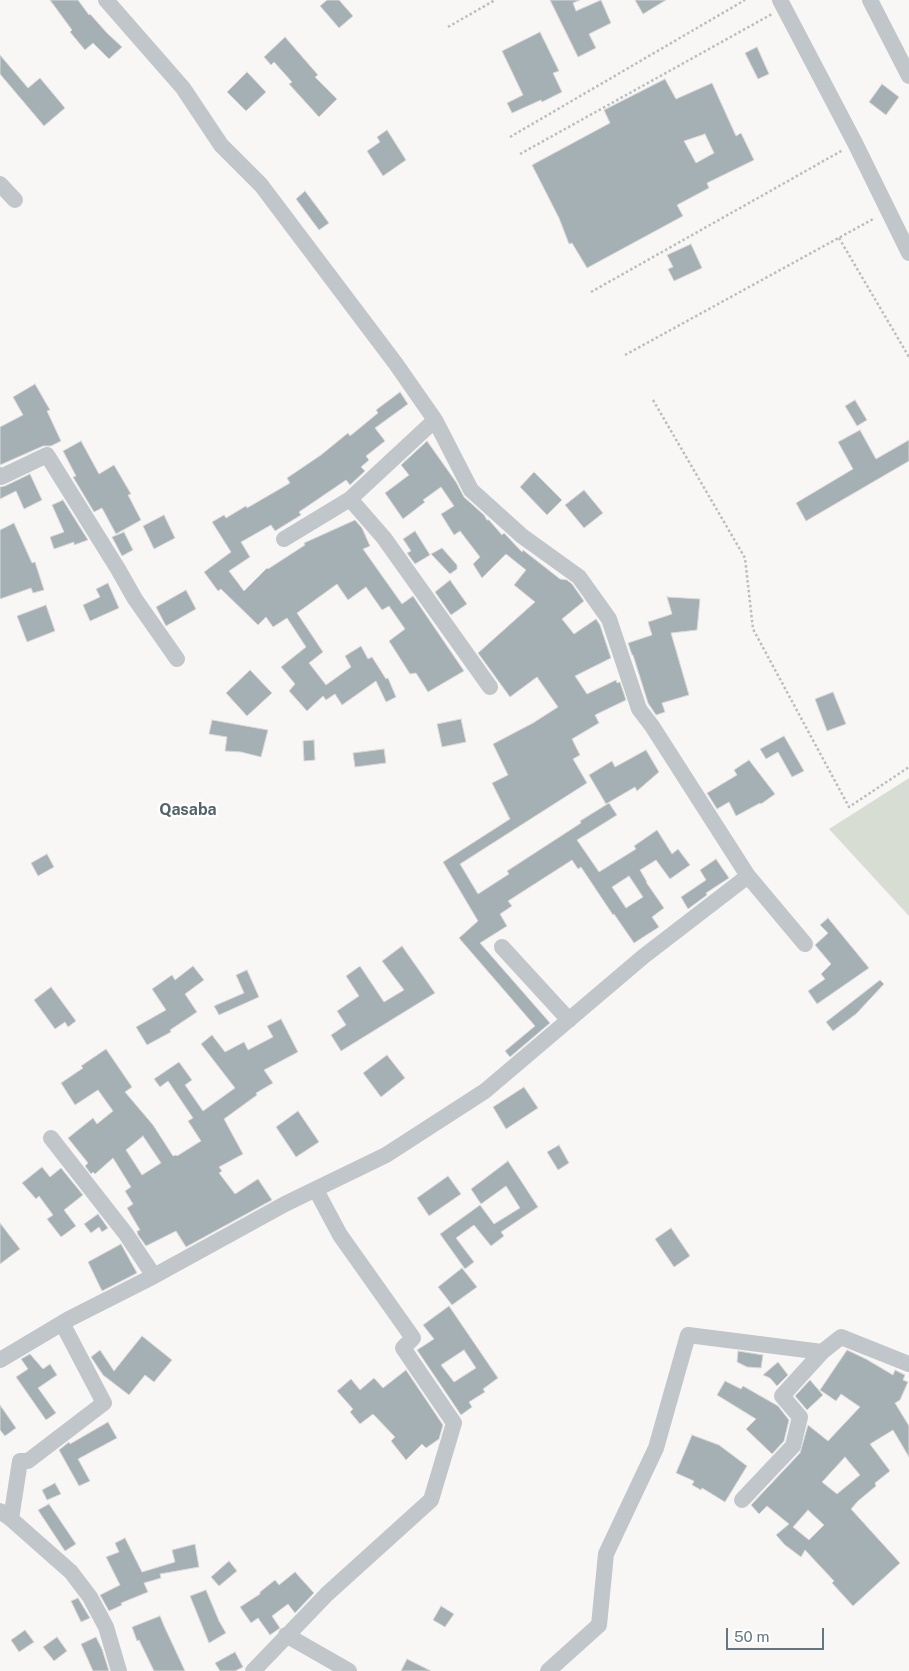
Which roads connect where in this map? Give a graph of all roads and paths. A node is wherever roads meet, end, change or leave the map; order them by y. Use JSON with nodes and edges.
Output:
{"nodes":[{"id":1,"x":106,"y":0,"type":"edge"},
{"id":2,"x":495,"y":0,"type":"edge"},
{"id":3,"x":745,"y":0,"type":"edge"},
{"id":4,"x":870,"y":0,"type":"edge"},
{"id":5,"x":782,"y":3,"type":"edge"},
{"id":6,"x":448,"y":27,"type":"dead end"},
{"id":7,"x":909,"y":76,"type":"edge"},
{"id":8,"x":510,"y":137,"type":"dead end"},
{"id":9,"x":855,"y":143,"type":"junction"},
{"id":10,"x":520,"y":154,"type":"dead end"},
{"id":11,"x":0,"y":184,"type":"edge"},
{"id":12,"x":15,"y":200,"type":"dead end"},
{"id":13,"x":888,"y":211,"type":"junction"},
{"id":14,"x":839,"y":238,"type":"junction"},
{"id":15,"x":909,"y":253,"type":"edge"},
{"id":16,"x":591,"y":292,"type":"dead end"},
{"id":17,"x":625,"y":355,"type":"dead end"},
{"id":18,"x":909,"y":357,"type":"edge"},
{"id":19,"x":652,"y":400,"type":"dead end"},
{"id":20,"x":435,"y":420,"type":"junction"},
{"id":21,"x":0,"y":475,"type":"edge"},
{"id":22,"x":350,"y":499,"type":"junction"},
{"id":23,"x":284,"y":539,"type":"dead end"},
{"id":24,"x":177,"y":659,"type":"dead end"},
{"id":25,"x":490,"y":687,"type":"dead end"},
{"id":26,"x":909,"y":767,"type":"edge"},
{"id":27,"x":748,"y":876,"type":"junction"},
{"id":28,"x":805,"y":944,"type":"dead end"},
{"id":29,"x":502,"y":947,"type":"dead end"},
{"id":30,"x":569,"y":1020,"type":"junction"},
{"id":31,"x":51,"y":1138,"type":"dead end"},
{"id":32,"x":316,"y":1190,"type":"junction"},
{"id":33,"x":154,"y":1276,"type":"junction"},
{"id":34,"x":62,"y":1323,"type":"junction"},
{"id":35,"x":822,"y":1352,"type":"junction"},
{"id":36,"x":0,"y":1360,"type":"edge"},
{"id":37,"x":909,"y":1364,"type":"edge"},
{"id":38,"x":742,"y":1500,"type":"dead end"},
{"id":39,"x":6,"y":1515,"type":"edge"},
{"id":40,"x":286,"y":1635,"type":"junction"},
{"id":41,"x":119,"y":1671,"type":"edge"},
{"id":42,"x":253,"y":1671,"type":"edge"},
{"id":43,"x":348,"y":1671,"type":"edge"},
{"id":44,"x":548,"y":1671,"type":"edge"}],
"edges":[{"from":1,"to":20,"type":"street"},
{"from":2,"to":6,"type":"path"},
{"from":3,"to":8,"type":"path"},
{"from":4,"to":7,"type":"street"},
{"from":5,"to":9,"type":"street"},
{"from":5,"to":10,"type":"path"},
{"from":9,"to":13,"type":"street"},
{"from":9,"to":16,"type":"path"},
{"from":11,"to":12,"type":"street"},
{"from":13,"to":14,"type":"path"},
{"from":13,"to":15,"type":"street"},
{"from":14,"to":17,"type":"path"},
{"from":14,"to":18,"type":"path"},
{"from":19,"to":26,"type":"path"},
{"from":20,"to":22,"type":"street"},
{"from":20,"to":27,"type":"street"},
{"from":21,"to":24,"type":"street"},
{"from":22,"to":23,"type":"street"},
{"from":22,"to":25,"type":"street"},
{"from":27,"to":28,"type":"street"},
{"from":27,"to":30,"type":"street"},
{"from":29,"to":30,"type":"street"},
{"from":30,"to":32,"type":"street"},
{"from":31,"to":33,"type":"street"},
{"from":32,"to":33,"type":"street"},
{"from":32,"to":40,"type":"street"},
{"from":33,"to":34,"type":"street"},
{"from":34,"to":36,"type":"street"},
{"from":34,"to":39,"type":"street"},
{"from":35,"to":37,"type":"street"},
{"from":35,"to":38,"type":"street"},
{"from":35,"to":44,"type":"street"},
{"from":39,"to":41,"type":"street"},
{"from":40,"to":42,"type":"street"},
{"from":40,"to":43,"type":"street"}]}
